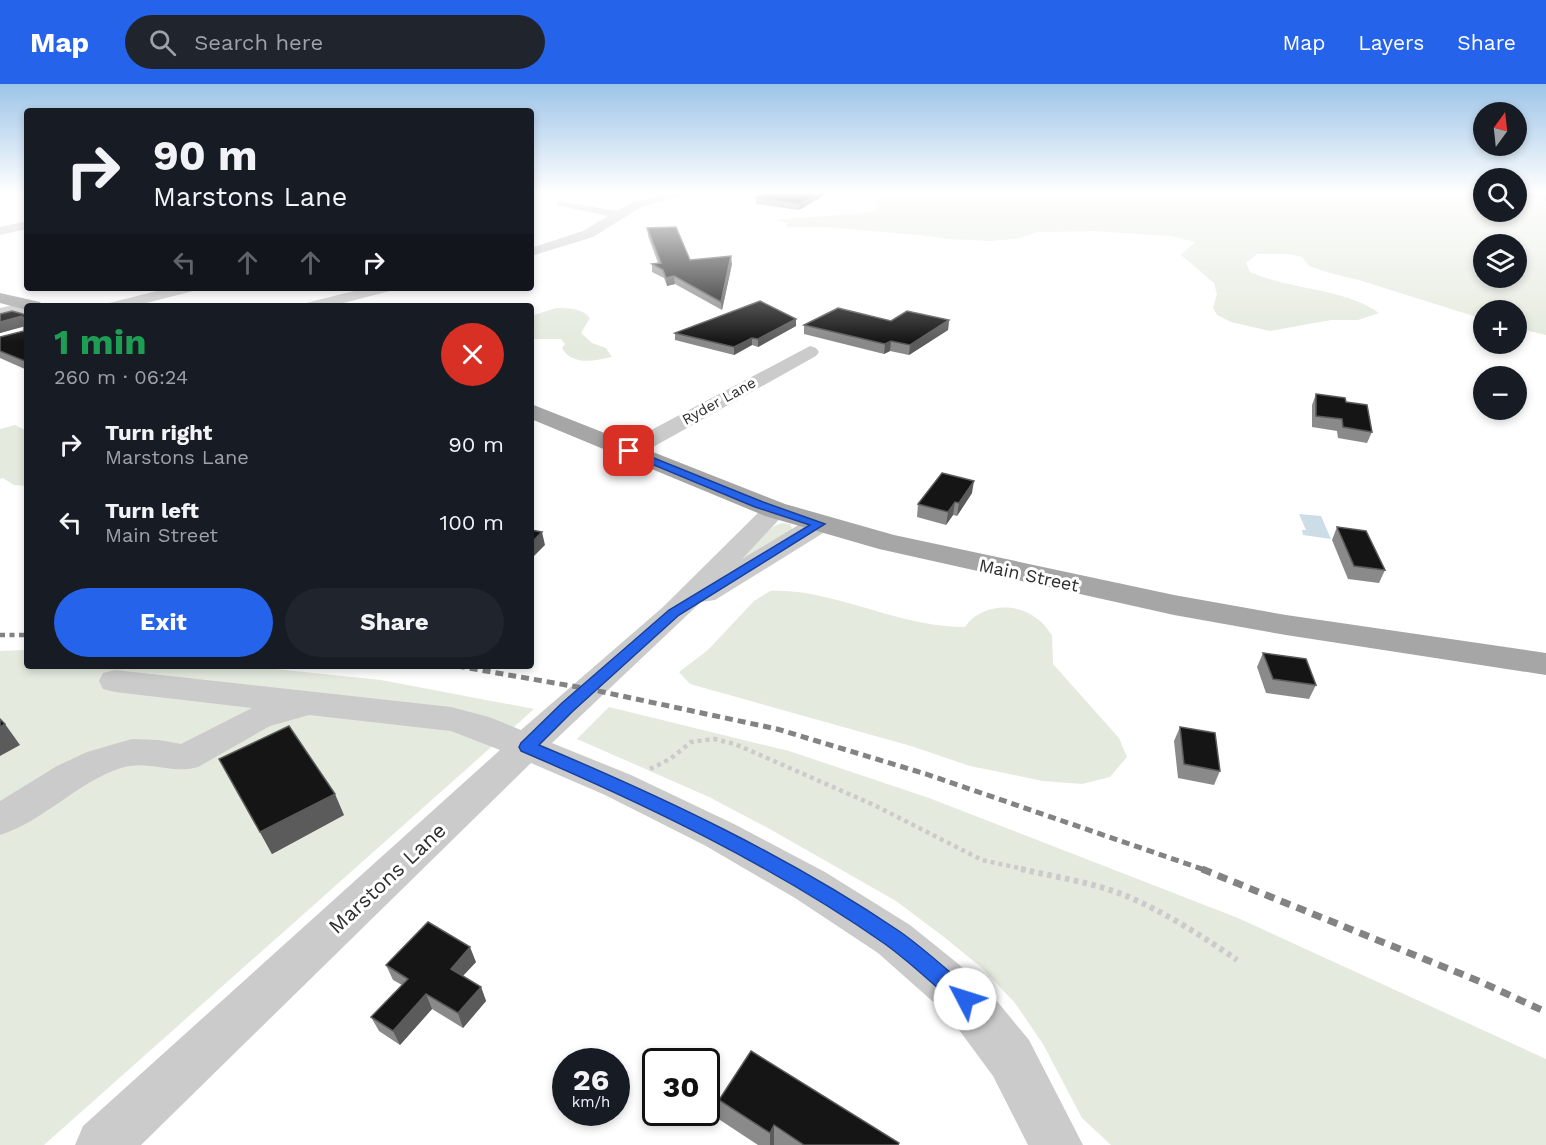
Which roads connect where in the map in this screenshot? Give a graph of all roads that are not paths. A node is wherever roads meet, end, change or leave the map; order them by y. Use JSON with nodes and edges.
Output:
{"nodes":[{"id":1,"x":561,"y":243,"type":"edge"},
{"id":2,"x":534,"y":251,"type":"edge"},
{"id":3,"x":176,"y":291,"type":"edge"},
{"id":4,"x":373,"y":291,"type":"edge"},
{"id":5,"x":0,"y":298,"type":"edge"},
{"id":6,"x":127,"y":303,"type":"edge"},
{"id":7,"x":324,"y":303,"type":"edge"},
{"id":8,"x":24,"y":304,"type":"edge"},
{"id":9,"x":24,"y":308,"type":"edge"},
{"id":10,"x":0,"y":313,"type":"edge"},
{"id":11,"x":810,"y":352,"type":"dead end"},
{"id":12,"x":534,"y":412,"type":"edge"},
{"id":13,"x":629,"y":451,"type":"junction"},
{"id":14,"x":775,"y":510,"type":"junction"},
{"id":15,"x":819,"y":524,"type":"junction"},
{"id":16,"x":674,"y":613,"type":"junction"},
{"id":17,"x":1546,"y":664,"type":"edge"},
{"id":18,"x":115,"y":681,"type":"dead end"},
{"id":19,"x":333,"y":705,"type":"junction"},
{"id":20,"x":527,"y":747,"type":"junction"},
{"id":21,"x":0,"y":820,"type":"edge"},
{"id":22,"x":102,"y":1145,"type":"edge"},
{"id":23,"x":1056,"y":1145,"type":"edge"}],
"edges":[{"from":1,"to":2,"type":"street"},
{"from":3,"to":6,"type":"street"},
{"from":4,"to":7,"type":"street"},
{"from":5,"to":8,"type":"main road"},
{"from":9,"to":10,"type":"street"},
{"from":11,"to":13,"type":"street","name":"Ryder Lane"},
{"from":12,"to":13,"type":"main road","name":"Main Street"},
{"from":13,"to":14,"type":"main road","name":"Main Street"},
{"from":14,"to":15,"type":"main road","name":"Main Street"},
{"from":14,"to":16,"type":"street","name":"Marstons Lane"},
{"from":15,"to":16,"type":"street","name":"Marstons Lane"},
{"from":15,"to":17,"type":"main road","name":"Main Street"},
{"from":16,"to":20,"type":"street","name":"Marstons Lane"},
{"from":18,"to":19,"type":"street"},
{"from":19,"to":20,"type":"street"},
{"from":19,"to":21,"type":"street"},
{"from":20,"to":22,"type":"street","name":"Marstons Lane"},
{"from":20,"to":23,"type":"street"}]}
